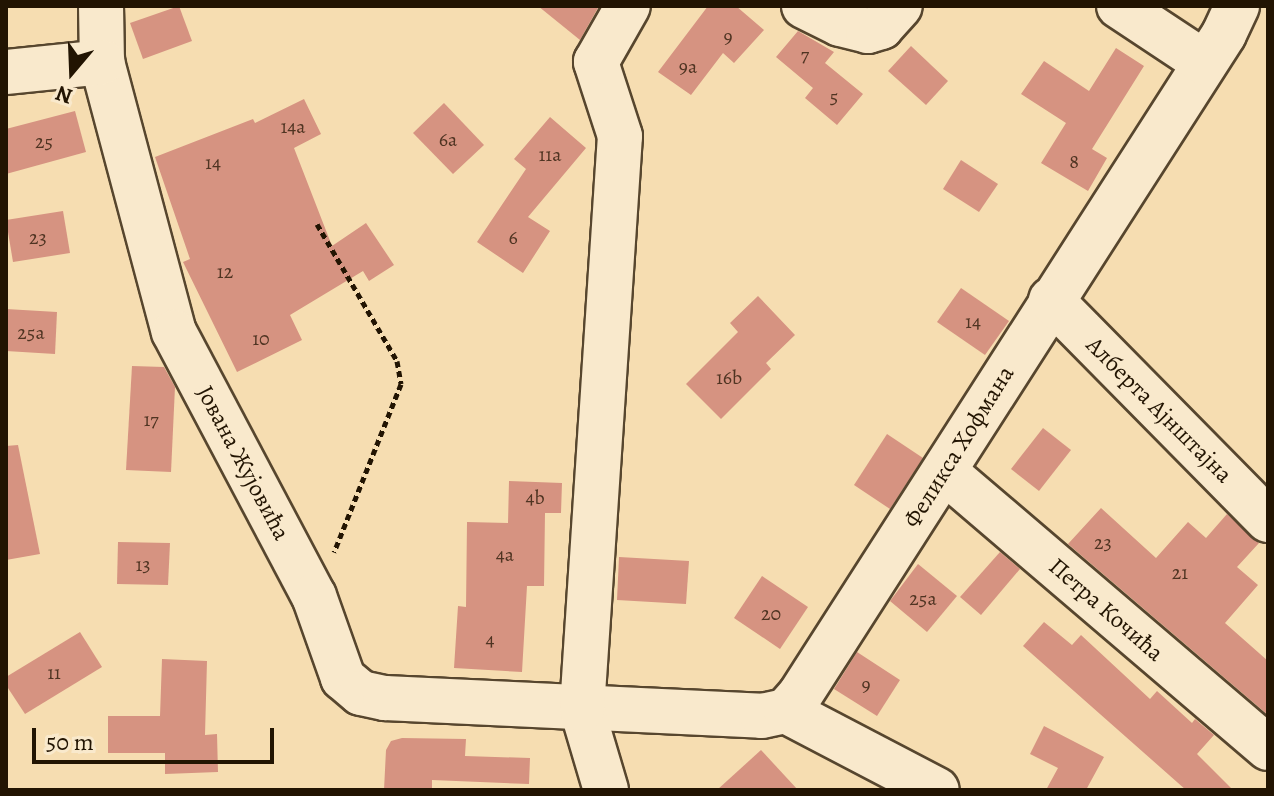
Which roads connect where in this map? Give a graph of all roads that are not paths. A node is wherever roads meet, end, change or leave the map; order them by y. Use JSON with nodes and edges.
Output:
{"nodes":[{"id":1,"x":101,"y":6,"type":"edge"},
{"id":2,"x":628,"y":6,"type":"edge"},
{"id":3,"x":804,"y":6,"type":"edge"},
{"id":4,"x":900,"y":6,"type":"edge"},
{"id":5,"x":1119,"y":6,"type":"edge"},
{"id":6,"x":1237,"y":6,"type":"edge"},
{"id":7,"x":102,"y":62,"type":"junction"},
{"id":8,"x":1205,"y":63,"type":"junction"},
{"id":9,"x":6,"y":72,"type":"edge"},
{"id":10,"x":1051,"y":300,"type":"junction"},
{"id":11,"x":945,"y":472,"type":"junction"},
{"id":12,"x":1268,"y":520,"type":"edge"},
{"id":13,"x":582,"y":709,"type":"junction"},
{"id":14,"x":786,"y":711,"type":"junction"},
{"id":15,"x":1268,"y":748,"type":"edge"},
{"id":16,"x":606,"y":790,"type":"edge"},
{"id":17,"x":937,"y":790,"type":"edge"}],
"edges":[{"from":1,"to":7,"type":"street","name":"Јована Жујовића"},
{"from":2,"to":13,"type":"street"},
{"from":3,"to":4,"type":"street"},
{"from":5,"to":8,"type":"street"},
{"from":6,"to":8,"type":"street","name":"Феликса Хофмана"},
{"from":7,"to":9,"type":"street"},
{"from":7,"to":13,"type":"street","name":"Јована Жујовића"},
{"from":8,"to":10,"type":"street","name":"Феликса Хофмана"},
{"from":10,"to":11,"type":"street","name":"Феликса Хофмана"},
{"from":10,"to":12,"type":"street","name":"Алберта Ајнштајна"},
{"from":11,"to":14,"type":"street","name":"Феликса Хофмана"},
{"from":11,"to":15,"type":"street","name":"Петра Кочића"},
{"from":13,"to":14,"type":"street"},
{"from":13,"to":16,"type":"street"},
{"from":14,"to":17,"type":"street"}]}
